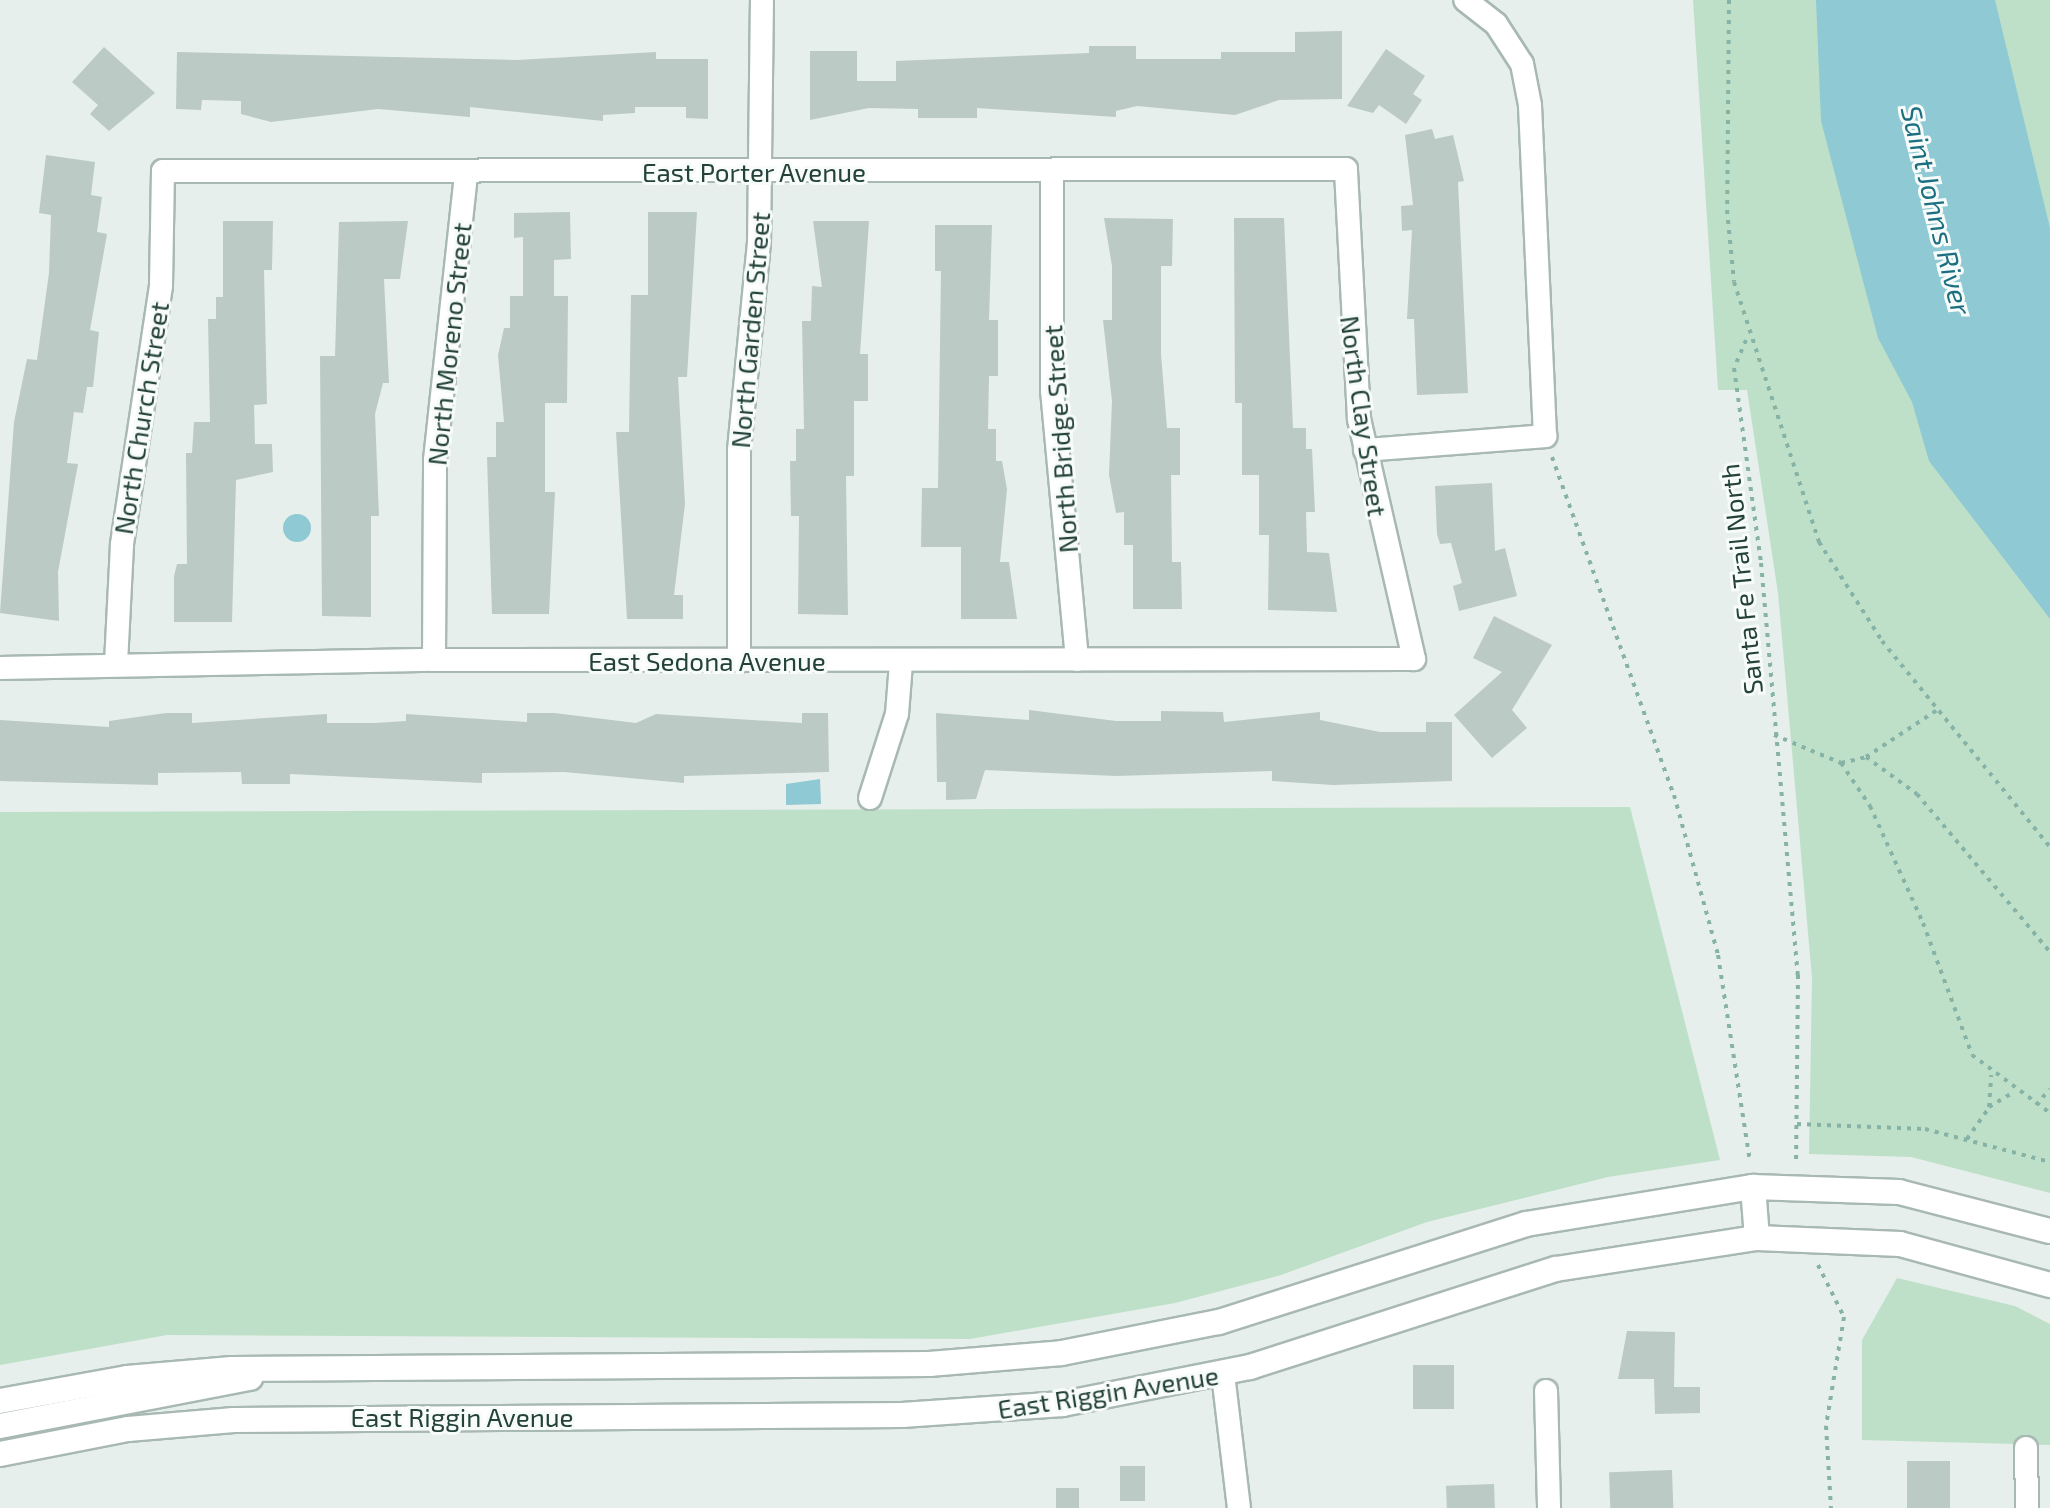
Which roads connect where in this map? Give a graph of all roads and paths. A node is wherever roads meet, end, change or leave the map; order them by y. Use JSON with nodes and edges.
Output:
{"nodes":[{"id":1,"x":762,"y":0,"type":"edge"},
{"id":2,"x":1465,"y":0,"type":"edge"},
{"id":3,"x":1729,"y":0,"type":"edge"},
{"id":4,"x":1346,"y":169,"type":"joint"},
{"id":5,"x":1052,"y":170,"type":"junction"},
{"id":6,"x":163,"y":171,"type":"joint"},
{"id":7,"x":762,"y":172,"type":"junction"},
{"id":8,"x":466,"y":173,"type":"junction"},
{"id":9,"x":1747,"y":337,"type":"junction"},
{"id":10,"x":1545,"y":436,"type":"junction"},
{"id":11,"x":1365,"y":450,"type":"junction"},
{"id":12,"x":1414,"y":659,"type":"joint"},
{"id":13,"x":434,"y":660,"type":"junction"},
{"id":14,"x":1077,"y":660,"type":"junction"},
{"id":15,"x":739,"y":661,"type":"junction"},
{"id":16,"x":901,"y":663,"type":"junction"},
{"id":17,"x":116,"y":664,"type":"junction"},
{"id":18,"x":0,"y":668,"type":"edge"},
{"id":19,"x":1937,"y":710,"type":"junction"},
{"id":20,"x":1774,"y":735,"type":"junction"},
{"id":21,"x":1866,"y":757,"type":"junction"},
{"id":22,"x":1841,"y":763,"type":"junction"},
{"id":23,"x":870,"y":798,"type":"dead end"},
{"id":24,"x":2050,"y":847,"type":"edge"},
{"id":25,"x":2050,"y":952,"type":"edge"},
{"id":26,"x":1991,"y":1075,"type":"junction"},
{"id":27,"x":2050,"y":1089,"type":"edge"},
{"id":28,"x":2014,"y":1092,"type":"junction"},
{"id":29,"x":2036,"y":1105,"type":"junction"},
{"id":30,"x":1989,"y":1107,"type":"junction"},
{"id":31,"x":2050,"y":1113,"type":"edge"},
{"id":32,"x":1797,"y":1124,"type":"junction"},
{"id":33,"x":1967,"y":1139,"type":"junction"},
{"id":34,"x":1796,"y":1159,"type":"dead end"},
{"id":35,"x":2050,"y":1162,"type":"edge"},
{"id":36,"x":1753,"y":1187,"type":"junction"},
{"id":37,"x":2050,"y":1231,"type":"edge"},
{"id":38,"x":1757,"y":1238,"type":"junction"},
{"id":39,"x":1818,"y":1265,"type":"dead end"},
{"id":40,"x":2050,"y":1285,"type":"edge"},
{"id":41,"x":287,"y":1367,"type":"junction"},
{"id":42,"x":1223,"y":1374,"type":"junction"},
{"id":43,"x":1546,"y":1391,"type":"dead end"},
{"id":44,"x":0,"y":1401,"type":"edge"},
{"id":45,"x":0,"y":1426,"type":"edge"},
{"id":46,"x":2026,"y":1448,"type":"dead end"},
{"id":47,"x":0,"y":1454,"type":"edge"},
{"id":48,"x":1239,"y":1508,"type":"edge"},
{"id":49,"x":1549,"y":1508,"type":"edge"},
{"id":50,"x":1831,"y":1508,"type":"edge"},
{"id":51,"x":2027,"y":1508,"type":"edge"}],
"edges":[{"from":1,"to":7,"type":"street","name":"North Garden Street"},
{"from":2,"to":10,"type":"street"},
{"from":3,"to":9,"type":"path","name":"Santa Fe Trail North"},
{"from":4,"to":5,"type":"street","name":"East Porter Avenue"},
{"from":4,"to":11,"type":"street","name":"North Clay Street"},
{"from":5,"to":7,"type":"street","name":"East Porter Avenue"},
{"from":5,"to":14,"type":"street","name":"North Bridge Street"},
{"from":6,"to":8,"type":"street","name":"East Porter Avenue"},
{"from":6,"to":17,"type":"street","name":"North Church Street"},
{"from":7,"to":8,"type":"street","name":"East Porter Avenue"},
{"from":7,"to":15,"type":"street","name":"North Garden Street"},
{"from":8,"to":13,"type":"street","name":"North Moreno Street"},
{"from":9,"to":19,"type":"path"},
{"from":9,"to":20,"type":"path","name":"Santa Fe Trail North"},
{"from":10,"to":11,"type":"street"},
{"from":10,"to":36,"type":"path"},
{"from":11,"to":12,"type":"street","name":"North Clay Street"},
{"from":12,"to":14,"type":"street","name":"East Sedona Avenue"},
{"from":13,"to":15,"type":"street","name":"East Sedona Avenue"},
{"from":13,"to":17,"type":"street","name":"East Sedona Avenue"},
{"from":14,"to":16,"type":"street","name":"East Sedona Avenue"},
{"from":15,"to":16,"type":"street","name":"East Sedona Avenue"},
{"from":16,"to":23,"type":"street"},
{"from":17,"to":18,"type":"street","name":"East Sedona Avenue"},
{"from":19,"to":21,"type":"path"},
{"from":19,"to":24,"type":"path"},
{"from":20,"to":22,"type":"path"},
{"from":20,"to":32,"type":"path","name":"Santa Fe Trail North"},
{"from":21,"to":22,"type":"path"},
{"from":21,"to":25,"type":"path"},
{"from":22,"to":26,"type":"path"},
{"from":26,"to":28,"type":"path"},
{"from":26,"to":30,"type":"path"},
{"from":27,"to":29,"type":"path"},
{"from":28,"to":29,"type":"path"},
{"from":28,"to":30,"type":"path"},
{"from":29,"to":31,"type":"path"},
{"from":30,"to":33,"type":"path"},
{"from":32,"to":33,"type":"path"},
{"from":32,"to":34,"type":"path","name":"Santa Fe Trail North"},
{"from":33,"to":35,"type":"path"},
{"from":36,"to":37,"type":"main road","name":"East Riggin Avenue"},
{"from":36,"to":38,"type":"main road"},
{"from":36,"to":41,"type":"main road","name":"East Riggin Avenue"},
{"from":38,"to":40,"type":"main road","name":"East Riggin Avenue"},
{"from":38,"to":42,"type":"main road","name":"East Riggin Avenue"},
{"from":39,"to":50,"type":"path"},
{"from":41,"to":44,"type":"main road","name":"East Riggin Avenue"},
{"from":41,"to":45,"type":"main road"},
{"from":42,"to":47,"type":"main road","name":"East Riggin Avenue"},
{"from":42,"to":48,"type":"street"},
{"from":43,"to":49,"type":"street"},
{"from":46,"to":51,"type":"street"}]}
